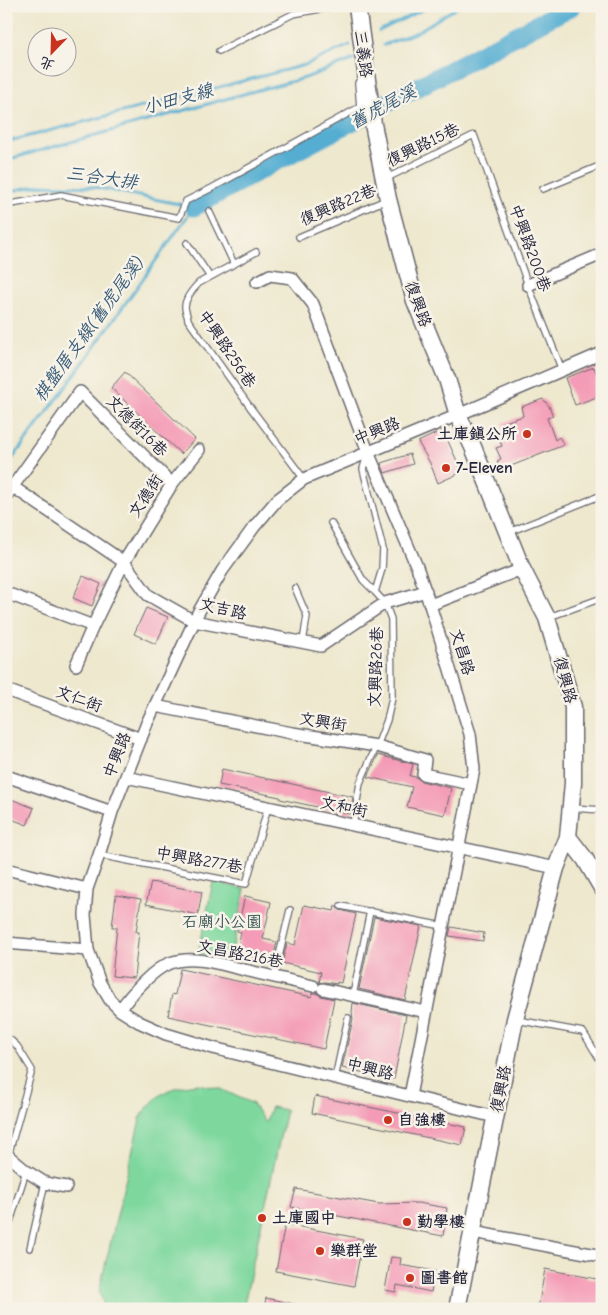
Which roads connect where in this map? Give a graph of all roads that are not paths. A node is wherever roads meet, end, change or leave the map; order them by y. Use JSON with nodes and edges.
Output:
{"nodes":[{"id":1,"x":297,"y":6,"type":"edge"},
{"id":2,"x":336,"y":6,"type":"edge"},
{"id":3,"x":356,"y":6,"type":"edge"},
{"id":4,"x":292,"y":14,"type":"junction"},
{"id":5,"x":219,"y":51,"type":"dead end"},
{"id":6,"x":366,"y":71,"type":"junction"},
{"id":7,"x":369,"y":101,"type":"joint"},
{"id":8,"x":474,"y":135,"type":"joint"},
{"id":9,"x":602,"y":165,"type":"edge"},
{"id":10,"x":385,"y":179,"type":"junction"},
{"id":11,"x":543,"y":189,"type":"dead end"},
{"id":12,"x":388,"y":199,"type":"junction"},
{"id":13,"x":6,"y":205,"type":"edge"},
{"id":14,"x":209,"y":211,"type":"dead end"},
{"id":15,"x":299,"y":237,"type":"dead end"},
{"id":16,"x":187,"y":243,"type":"dead end"},
{"id":17,"x":256,"y":252,"type":"dead end"},
{"id":18,"x":602,"y":254,"type":"edge"},
{"id":19,"x":234,"y":264,"type":"junction"},
{"id":20,"x":210,"y":277,"type":"junction"},
{"id":21,"x":257,"y":282,"type":"dead end"},
{"id":22,"x":528,"y":285,"type":"junction"},
{"id":23,"x":599,"y":354,"type":"edge"},
{"id":24,"x":602,"y":369,"type":"edge"},
{"id":25,"x":562,"y":370,"type":"junction"},
{"id":26,"x":458,"y":415,"type":"junction"},
{"id":27,"x":199,"y":450,"type":"dead end"},
{"id":28,"x":368,"y":452,"type":"junction"},
{"id":29,"x":304,"y":479,"type":"junction"},
{"id":30,"x":172,"y":484,"type":"junction"},
{"id":31,"x":10,"y":492,"type":"edge"},
{"id":32,"x":602,"y":495,"type":"edge"},
{"id":33,"x":331,"y":523,"type":"dead end"},
{"id":34,"x":508,"y":533,"type":"junction"},
{"id":35,"x":124,"y":562,"type":"junction"},
{"id":36,"x":522,"y":569,"type":"junction"},
{"id":37,"x":295,"y":588,"type":"dead end"},
{"id":38,"x":426,"y":591,"type":"junction"},
{"id":39,"x":375,"y":592,"type":"junction"},
{"id":40,"x":6,"y":593,"type":"edge"},
{"id":41,"x":602,"y":598,"type":"edge"},
{"id":42,"x":384,"y":603,"type":"junction"},
{"id":43,"x":430,"y":605,"type":"junction"},
{"id":44,"x":548,"y":618,"type":"junction"},
{"id":45,"x":194,"y":621,"type":"junction"},
{"id":46,"x":93,"y":626,"type":"junction"},
{"id":47,"x":304,"y":642,"type":"junction"},
{"id":48,"x":76,"y":665,"type":"dead end"},
{"id":49,"x":6,"y":690,"type":"edge"},
{"id":50,"x":155,"y":706,"type":"junction"},
{"id":51,"x":141,"y":739,"type":"junction"},
{"id":52,"x":377,"y":746,"type":"junction"},
{"id":53,"x":6,"y":776,"type":"edge"},
{"id":54,"x":126,"y":777,"type":"junction"},
{"id":55,"x":471,"y":784,"type":"junction"},
{"id":56,"x":268,"y":807,"type":"junction"},
{"id":57,"x":571,"y":808,"type":"junction"},
{"id":58,"x":602,"y":810,"type":"edge"},
{"id":59,"x":112,"y":812,"type":"junction"},
{"id":60,"x":353,"y":825,"type":"junction"},
{"id":61,"x":568,"y":837,"type":"junction"},
{"id":62,"x":458,"y":848,"type":"junction"},
{"id":63,"x":99,"y":855,"type":"junction"},
{"id":64,"x":556,"y":868,"type":"junction"},
{"id":65,"x":6,"y":869,"type":"edge"},
{"id":66,"x":602,"y":888,"type":"edge"},
{"id":67,"x":87,"y":889,"type":"junction"},
{"id":68,"x":340,"y":906,"type":"dead end"},
{"id":69,"x":290,"y":910,"type":"dead end"},
{"id":70,"x":370,"y":911,"type":"junction"},
{"id":71,"x":443,"y":926,"type":"junction"},
{"id":72,"x":6,"y":943,"type":"edge"},
{"id":73,"x":88,"y":950,"type":"junction"},
{"id":74,"x":274,"y":977,"type":"junction"},
{"id":75,"x":353,"y":995,"type":"junction"},
{"id":76,"x":120,"y":1010,"type":"junction"},
{"id":77,"x":426,"y":1012,"type":"junction"},
{"id":78,"x":348,"y":1018,"type":"dead end"},
{"id":79,"x":515,"y":1019,"type":"junction"},
{"id":80,"x":6,"y":1036,"type":"edge"},
{"id":81,"x":602,"y":1063,"type":"edge"},
{"id":82,"x":335,"y":1078,"type":"junction"},
{"id":83,"x":410,"y":1096,"type":"junction"},
{"id":84,"x":495,"y":1117,"type":"junction"},
{"id":85,"x":7,"y":1155,"type":"edge"},
{"id":86,"x":26,"y":1171,"type":"junction"},
{"id":87,"x":45,"y":1183,"type":"junction"},
{"id":88,"x":66,"y":1187,"type":"dead end"},
{"id":89,"x":473,"y":1232,"type":"junction"},
{"id":90,"x":6,"y":1234,"type":"edge"},
{"id":91,"x":30,"y":1248,"type":"dead end"},
{"id":92,"x":602,"y":1256,"type":"edge"},
{"id":93,"x":457,"y":1309,"type":"edge"}],
"edges":[{"from":1,"to":4,"type":"lane"},
{"from":2,"to":4,"type":"lane"},
{"from":3,"to":6,"type":"main road","name":"三義路"},
{"from":4,"to":5,"type":"lane"},
{"from":6,"to":7,"type":"main road","name":"三義路"},
{"from":6,"to":13,"type":"lane"},
{"from":7,"to":10,"type":"main road","name":"復興路"},
{"from":8,"to":10,"type":"lane","name":"復興路15巷"},
{"from":8,"to":22,"type":"lane","name":"中興路200巷"},
{"from":9,"to":11,"type":"lane"},
{"from":10,"to":12,"type":"main road","name":"復興路"},
{"from":12,"to":15,"type":"lane","name":"復興路22巷"},
{"from":12,"to":26,"type":"main road","name":"復興路"},
{"from":14,"to":19,"type":"lane"},
{"from":16,"to":20,"type":"lane"},
{"from":17,"to":19,"type":"lane","name":"中興路256巷"},
{"from":18,"to":22,"type":"street"},
{"from":19,"to":20,"type":"lane","name":"中興路256巷"},
{"from":20,"to":29,"type":"lane","name":"中興路256巷"},
{"from":21,"to":28,"type":"street","name":"文昌路"},
{"from":22,"to":25,"type":"lane","name":"中興路200巷"},
{"from":23,"to":24,"type":"lane"},
{"from":23,"to":25,"type":"street","name":"中興路"},
{"from":25,"to":26,"type":"street","name":"中興路"},
{"from":26,"to":28,"type":"street","name":"中興路"},
{"from":26,"to":34,"type":"main road","name":"復興路"},
{"from":27,"to":30,"type":"street","name":"文德街"},
{"from":28,"to":29,"type":"street","name":"中興路"},
{"from":28,"to":38,"type":"street","name":"文昌路"},
{"from":28,"to":39,"type":"lane"},
{"from":29,"to":45,"type":"street","name":"中興路"},
{"from":30,"to":31,"type":"street","name":"文德街16巷"},
{"from":30,"to":35,"type":"street","name":"文德街"},
{"from":31,"to":35,"type":"street","name":"文吉路"},
{"from":32,"to":34,"type":"lane"},
{"from":33,"to":39,"type":"lane","name":"文興路26巷"},
{"from":34,"to":36,"type":"main road","name":"復興路"},
{"from":35,"to":45,"type":"street","name":"文吉路"},
{"from":35,"to":46,"type":"street","name":"文德街"},
{"from":36,"to":43,"type":"street"},
{"from":36,"to":44,"type":"main road","name":"復興路"},
{"from":37,"to":47,"type":"lane"},
{"from":38,"to":42,"type":"street","name":"文吉路"},
{"from":38,"to":43,"type":"street","name":"文昌路"},
{"from":39,"to":42,"type":"lane","name":"文興路26巷"},
{"from":40,"to":46,"type":"street"},
{"from":41,"to":44,"type":"lane"},
{"from":42,"to":47,"type":"street","name":"文吉路"},
{"from":42,"to":52,"type":"lane","name":"文興路26巷"},
{"from":43,"to":55,"type":"street","name":"文昌路"},
{"from":44,"to":57,"type":"main road","name":"復興路"},
{"from":45,"to":47,"type":"street","name":"文吉路"},
{"from":45,"to":50,"type":"street","name":"中興路"},
{"from":46,"to":48,"type":"street","name":"文德街"},
{"from":49,"to":51,"type":"street","name":"文仁街"},
{"from":50,"to":51,"type":"street","name":"中興路"},
{"from":50,"to":52,"type":"street","name":"文興街"},
{"from":51,"to":54,"type":"street","name":"中興路"},
{"from":52,"to":55,"type":"street","name":"文興街"},
{"from":52,"to":60,"type":"lane","name":"文興路26巷"},
{"from":53,"to":59,"type":"street"},
{"from":54,"to":56,"type":"street","name":"文和街"},
{"from":54,"to":59,"type":"street","name":"中興路"},
{"from":55,"to":62,"type":"street","name":"文昌路"},
{"from":56,"to":60,"type":"street","name":"文和街"},
{"from":56,"to":63,"type":"lane","name":"中興路277巷"},
{"from":57,"to":58,"type":"lane"},
{"from":57,"to":61,"type":"main road","name":"復興路"},
{"from":59,"to":63,"type":"street","name":"中興路"},
{"from":60,"to":62,"type":"street","name":"文和街"},
{"from":61,"to":64,"type":"main road","name":"復興路"},
{"from":61,"to":66,"type":"main road"},
{"from":62,"to":64,"type":"street","name":"文和街"},
{"from":62,"to":71,"type":"street","name":"文昌路"},
{"from":63,"to":67,"type":"street","name":"中興路"},
{"from":64,"to":79,"type":"main road","name":"復興路"},
{"from":65,"to":67,"type":"street"},
{"from":67,"to":73,"type":"street","name":"中興路"},
{"from":68,"to":70,"type":"lane"},
{"from":69,"to":74,"type":"lane"},
{"from":70,"to":71,"type":"lane"},
{"from":70,"to":75,"type":"lane"},
{"from":71,"to":77,"type":"street","name":"文昌路"},
{"from":72,"to":73,"type":"street"},
{"from":73,"to":76,"type":"street","name":"中興路"},
{"from":74,"to":75,"type":"street","name":"文昌路216巷"},
{"from":74,"to":76,"type":"street","name":"文昌路216巷"},
{"from":75,"to":77,"type":"street","name":"文昌路216巷"},
{"from":76,"to":82,"type":"street","name":"中興路"},
{"from":77,"to":83,"type":"street","name":"文昌路"},
{"from":78,"to":82,"type":"lane"},
{"from":79,"to":81,"type":"lane"},
{"from":79,"to":84,"type":"main road","name":"復興路"},
{"from":80,"to":85,"type":"lane"},
{"from":82,"to":83,"type":"street","name":"中興路"},
{"from":83,"to":84,"type":"street","name":"中興路"},
{"from":84,"to":89,"type":"main road","name":"復興路"},
{"from":85,"to":86,"type":"street"},
{"from":86,"to":87,"type":"street"},
{"from":86,"to":90,"type":"lane"},
{"from":87,"to":88,"type":"street"},
{"from":87,"to":91,"type":"lane"},
{"from":89,"to":92,"type":"street"},
{"from":89,"to":93,"type":"main road","name":"復興路"}]}
